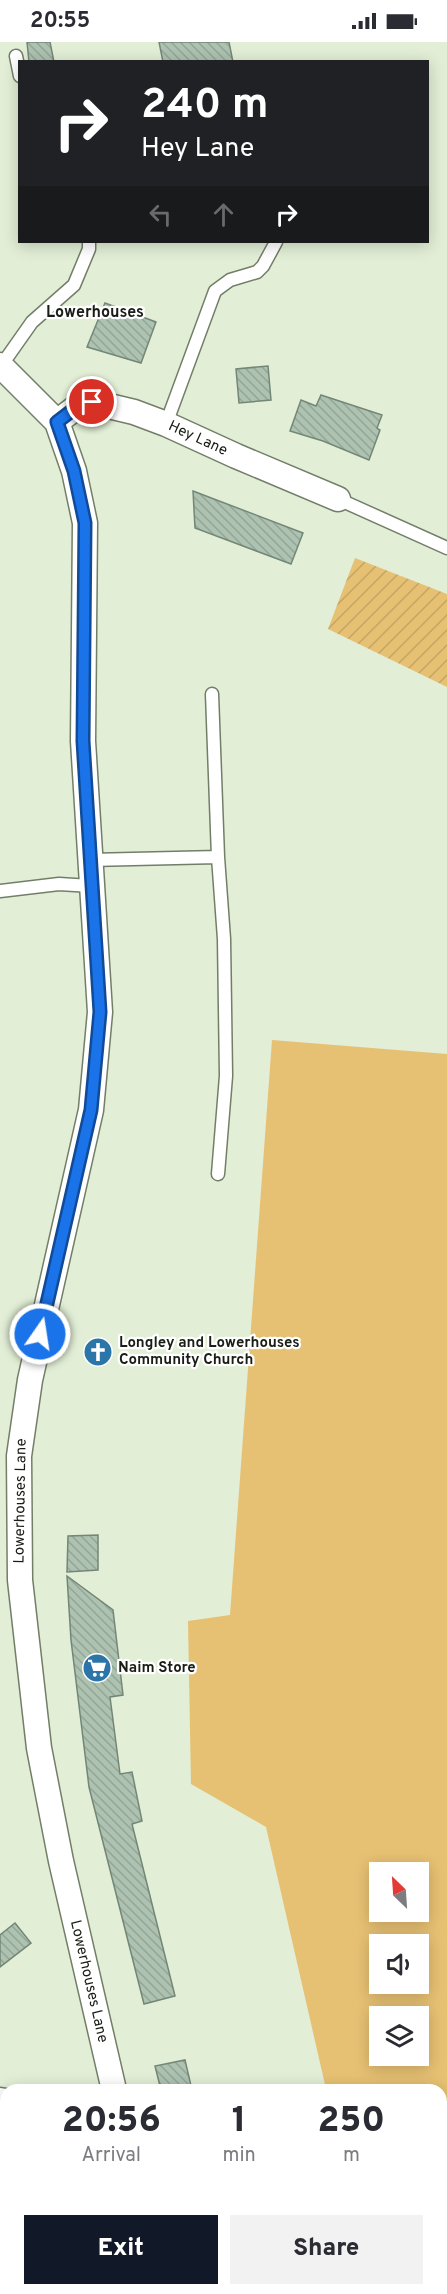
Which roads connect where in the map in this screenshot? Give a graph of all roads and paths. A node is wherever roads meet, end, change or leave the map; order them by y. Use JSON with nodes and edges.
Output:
{"nodes":[{"id":1,"x":16,"y":56,"type":"dead end"},
{"id":2,"x":18,"y":66,"type":"edge"},
{"id":3,"x":89,"y":243,"type":"edge"},
{"id":4,"x":275,"y":243,"type":"edge"},
{"id":5,"x":1,"y":366,"type":"edge"},
{"id":6,"x":57,"y":422,"type":"junction"},
{"id":7,"x":166,"y":424,"type":"junction"},
{"id":8,"x":338,"y":499,"type":"joint"},
{"id":9,"x":447,"y":548,"type":"edge"},
{"id":10,"x":212,"y":694,"type":"dead end"},
{"id":11,"x":218,"y":857,"type":"junction"},
{"id":12,"x":90,"y":860,"type":"junction"},
{"id":13,"x":91,"y":886,"type":"junction"},
{"id":14,"x":0,"y":891,"type":"edge"},
{"id":15,"x":218,"y":1174,"type":"dead end"},
{"id":16,"x":10,"y":1578,"type":"edge"},
{"id":17,"x":110,"y":2084,"type":"edge"}],
"edges":[{"from":1,"to":2,"type":"lane"},
{"from":3,"to":5,"type":"lane"},
{"from":4,"to":7,"type":"lane"},
{"from":5,"to":6,"type":"street","name":"Lowerhouses Lane"},
{"from":6,"to":7,"type":"street","name":"Hey Lane"},
{"from":6,"to":12,"type":"street","name":"Lowerhouses Lane"},
{"from":7,"to":8,"type":"street","name":"Hey Lane"},
{"from":8,"to":9,"type":"lane"},
{"from":10,"to":11,"type":"lane"},
{"from":11,"to":12,"type":"lane"},
{"from":11,"to":15,"type":"lane"},
{"from":12,"to":13,"type":"street","name":"Lowerhouses Lane"},
{"from":13,"to":14,"type":"lane"},
{"from":13,"to":16,"type":"street","name":"Lowerhouses Lane"},
{"from":16,"to":17,"type":"street","name":"Lowerhouses Lane"}]}
